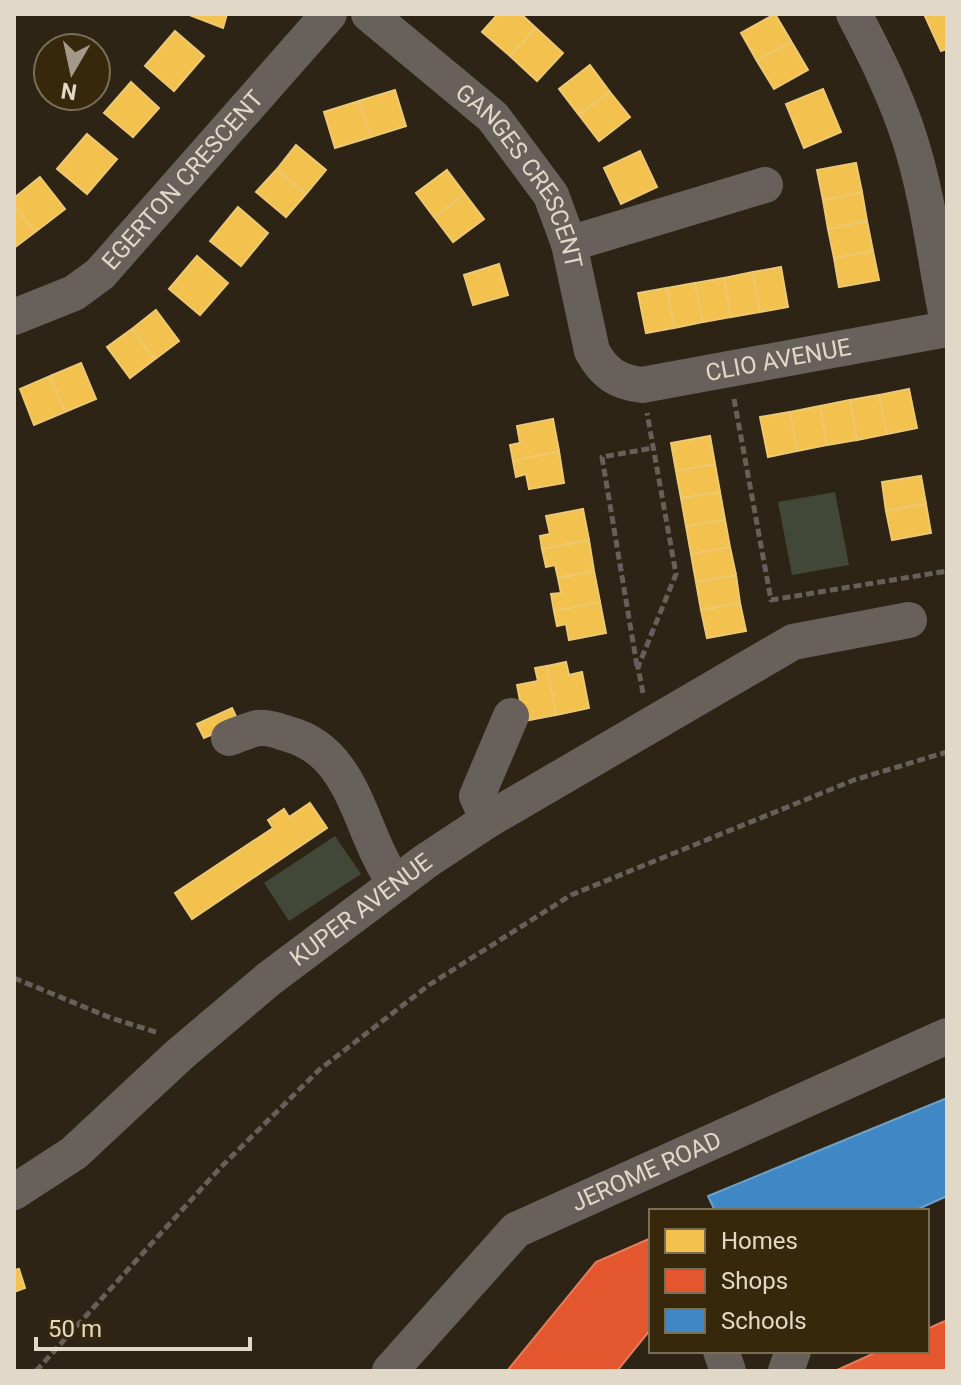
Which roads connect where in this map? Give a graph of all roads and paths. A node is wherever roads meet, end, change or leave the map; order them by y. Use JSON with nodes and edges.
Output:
{"nodes":[{"id":1,"x":329,"y":14,"type":"edge"},
{"id":2,"x":369,"y":14,"type":"edge"},
{"id":3,"x":854,"y":14,"type":"edge"},
{"id":4,"x":765,"y":185,"type":"dead end"},
{"id":5,"x":569,"y":244,"type":"junction"},
{"id":6,"x":14,"y":317,"type":"edge"},
{"id":7,"x":947,"y":318,"type":"edge"},
{"id":8,"x":947,"y":329,"type":"edge"},
{"id":9,"x":728,"y":369,"type":"junction"},
{"id":10,"x":627,"y":381,"type":"junction"},
{"id":11,"x":653,"y":448,"type":"junction"},
{"id":12,"x":947,"y":571,"type":"edge"},
{"id":13,"x":909,"y":620,"type":"dead end"},
{"id":14,"x":638,"y":667,"type":"junction"},
{"id":15,"x":511,"y":716,"type":"dead end"},
{"id":16,"x":650,"y":725,"type":"junction"},
{"id":17,"x":229,"y":738,"type":"dead end"},
{"id":18,"x":947,"y":752,"type":"edge"},
{"id":19,"x":488,"y":820,"type":"junction"},
{"id":20,"x":396,"y":884,"type":"junction"},
{"id":21,"x":14,"y":978,"type":"edge"},
{"id":22,"x":947,"y":1036,"type":"edge"},
{"id":23,"x":192,"y":1044,"type":"junction"},
{"id":24,"x":14,"y":1192,"type":"edge"},
{"id":25,"x":36,"y":1371,"type":"edge"},
{"id":26,"x":390,"y":1371,"type":"edge"}],
"edges":[{"from":1,"to":6,"type":"street","name":"EGERTON CRESCENT"},
{"from":2,"to":5,"type":"street","name":"GANGES CRESCENT"},
{"from":3,"to":7,"type":"street"},
{"from":4,"to":5,"type":"street"},
{"from":5,"to":10,"type":"street","name":"GANGES CRESCENT"},
{"from":8,"to":9,"type":"street","name":"CLIO AVENUE"},
{"from":9,"to":10,"type":"street","name":"CLIO AVENUE"},
{"from":9,"to":12,"type":"path"},
{"from":10,"to":11,"type":"path"},
{"from":11,"to":14,"type":"path"},
{"from":11,"to":14,"type":"path"},
{"from":13,"to":16,"type":"street","name":"KUPER AVENUE"},
{"from":14,"to":16,"type":"path"},
{"from":15,"to":19,"type":"street"},
{"from":16,"to":19,"type":"street","name":"KUPER AVENUE"},
{"from":17,"to":20,"type":"street"},
{"from":18,"to":25,"type":"path"},
{"from":19,"to":20,"type":"street","name":"KUPER AVENUE"},
{"from":20,"to":23,"type":"street","name":"KUPER AVENUE"},
{"from":21,"to":23,"type":"path"},
{"from":22,"to":26,"type":"street","name":"JEROME ROAD"},
{"from":23,"to":24,"type":"street","name":"KUPER AVENUE"}]}
